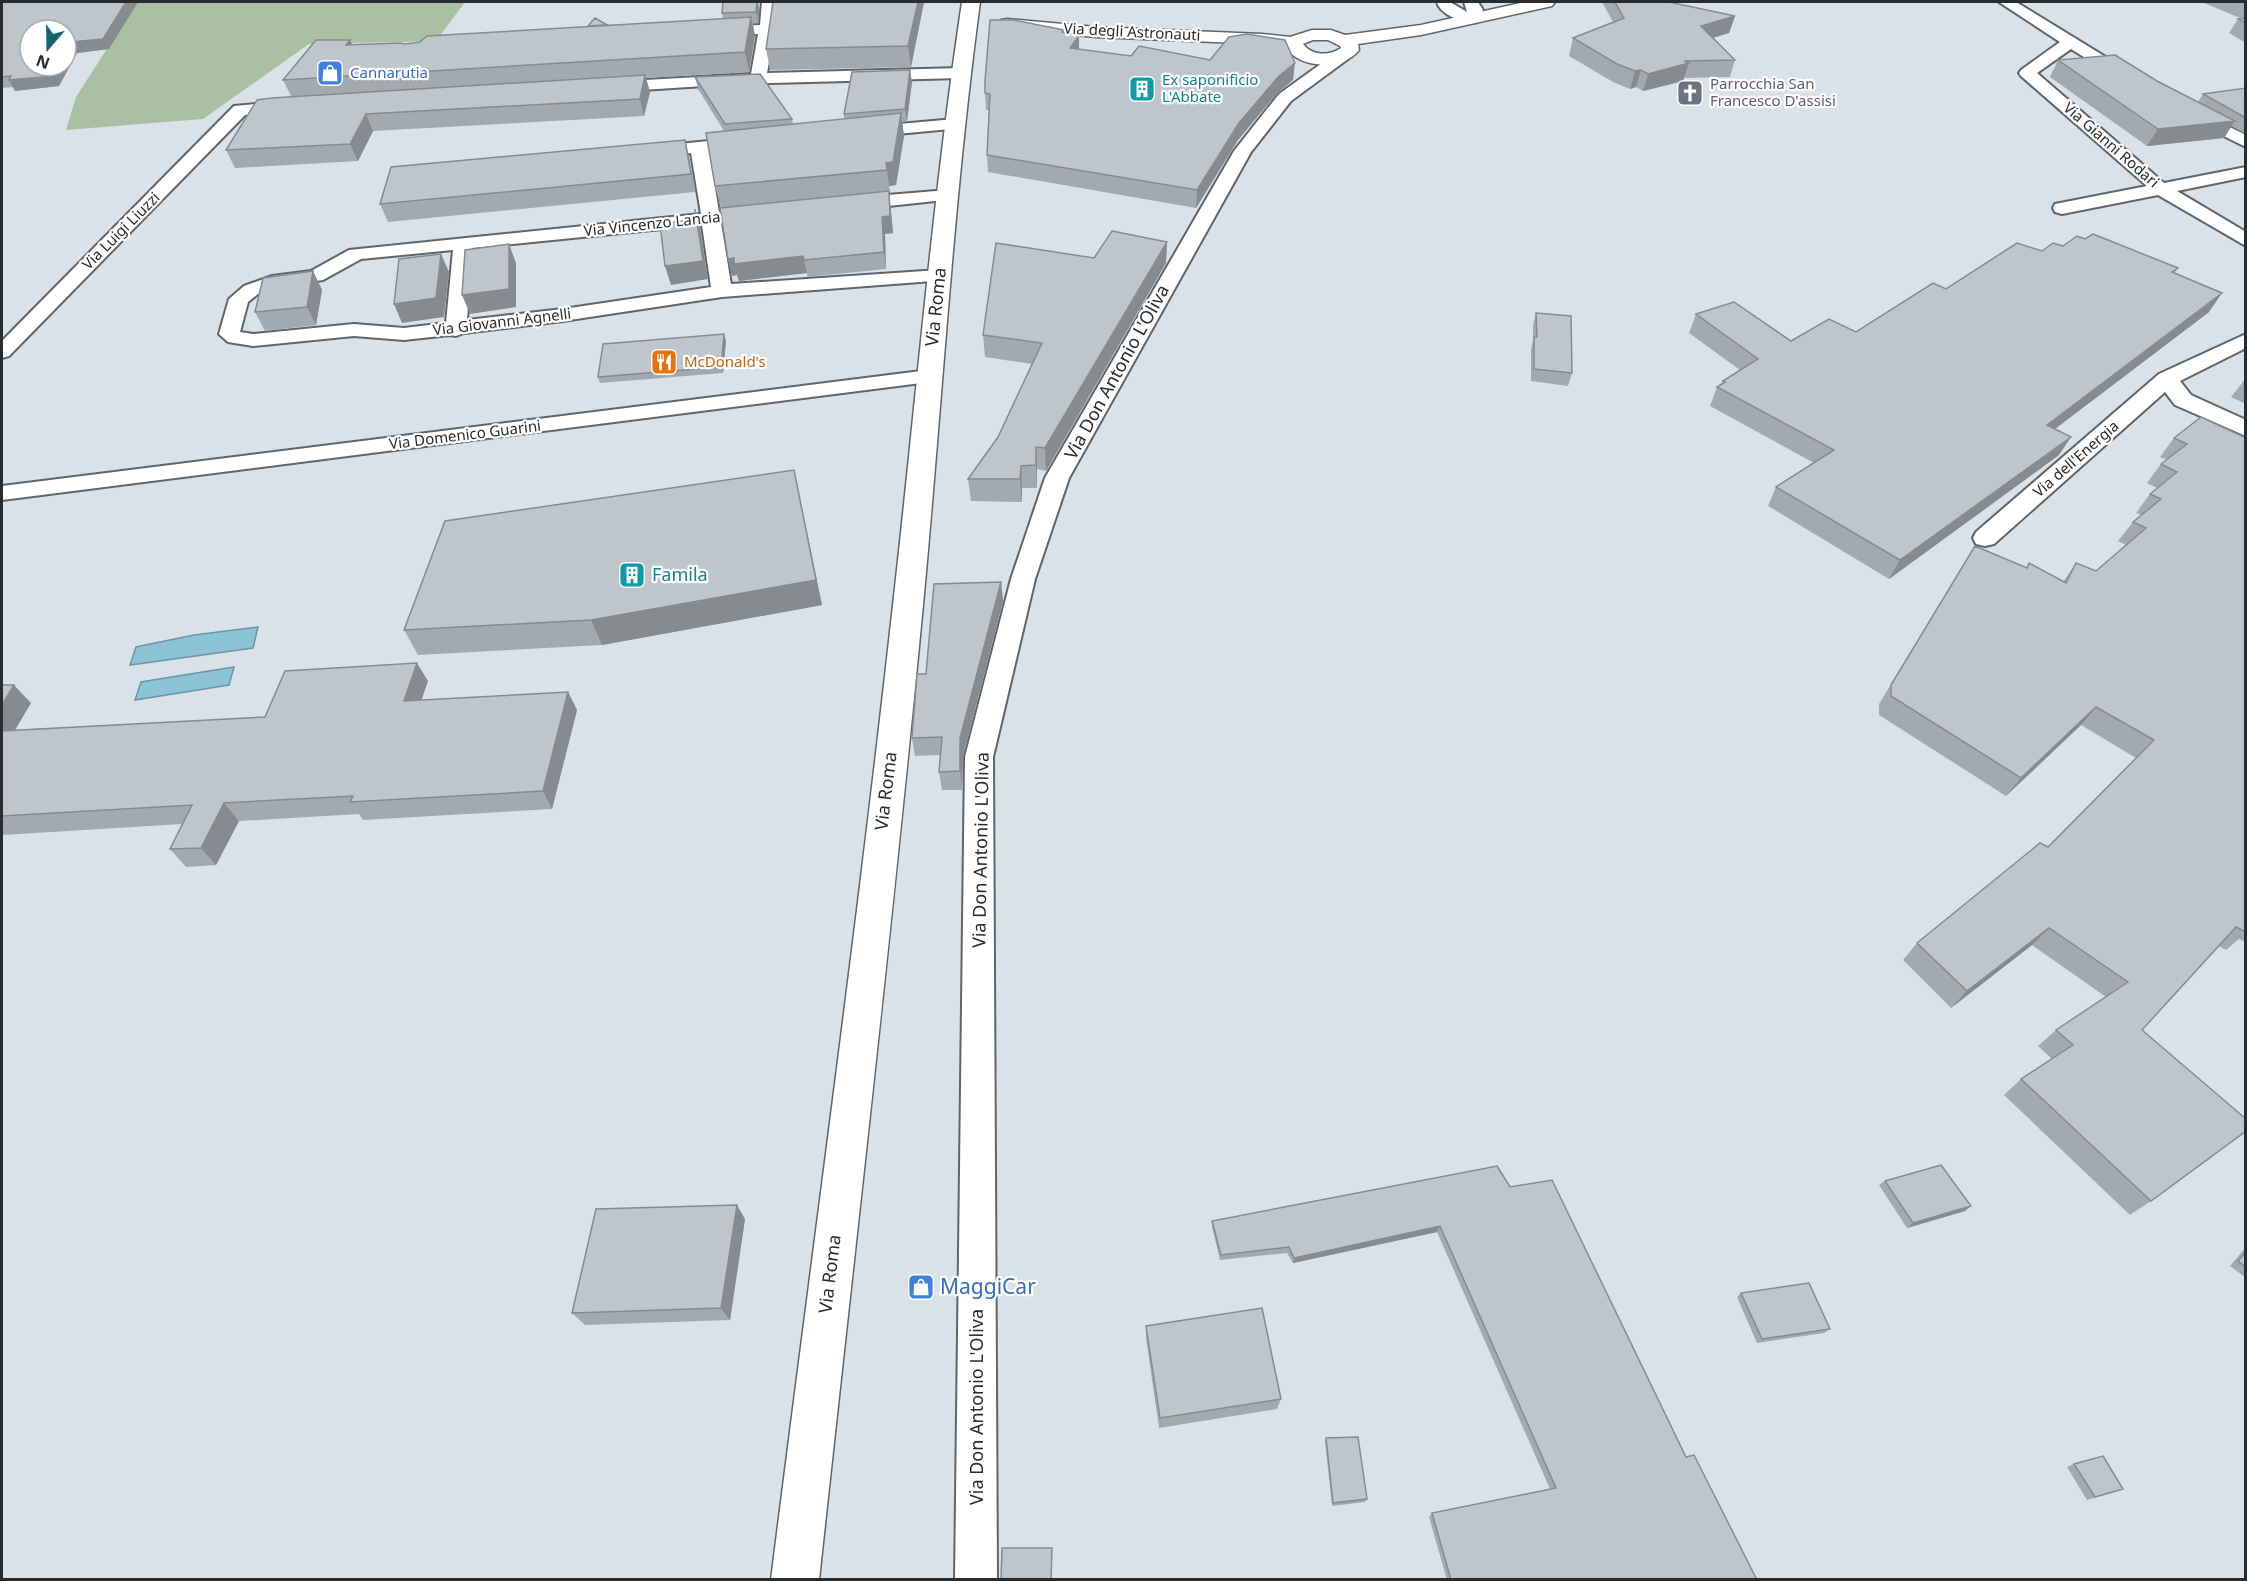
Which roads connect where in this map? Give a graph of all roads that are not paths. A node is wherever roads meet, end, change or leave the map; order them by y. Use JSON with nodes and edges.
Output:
{"nodes":[{"id":1,"x":769,"y":2,"type":"edge"},
{"id":2,"x":1443,"y":2,"type":"edge"},
{"id":3,"x":1479,"y":2,"type":"edge"},
{"id":4,"x":1546,"y":2,"type":"edge"},
{"id":5,"x":2006,"y":2,"type":"edge"},
{"id":6,"x":1514,"y":9,"type":"junction"},
{"id":7,"x":1472,"y":10,"type":"edge"},
{"id":8,"x":978,"y":16,"type":"edge"},
{"id":9,"x":766,"y":28,"type":"junction"},
{"id":10,"x":1421,"y":30,"type":"junction"},
{"id":11,"x":699,"y":33,"type":"edge"},
{"id":12,"x":2071,"y":41,"type":"junction"},
{"id":13,"x":1297,"y":48,"type":"junction"},
{"id":14,"x":1344,"y":48,"type":"junction"},
{"id":15,"x":962,"y":73,"type":"junction"},
{"id":16,"x":758,"y":78,"type":"junction"},
{"id":17,"x":2145,"y":87,"type":"edge"},
{"id":18,"x":593,"y":88,"type":"edge"},
{"id":19,"x":1294,"y":90,"type":"junction"},
{"id":20,"x":2175,"y":104,"type":"edge"},
{"id":21,"x":309,"y":105,"type":"edge"},
{"id":22,"x":955,"y":124,"type":"junction"},
{"id":23,"x":851,"y":133,"type":"edge"},
{"id":24,"x":769,"y":140,"type":"edge"},
{"id":25,"x":2246,"y":142,"type":"edge"},
{"id":26,"x":699,"y":146,"type":"junction"},
{"id":27,"x":631,"y":153,"type":"edge"},
{"id":28,"x":2246,"y":172,"type":"edge"},
{"id":29,"x":2160,"y":188,"type":"junction"},
{"id":30,"x":948,"y":195,"type":"junction"},
{"id":31,"x":829,"y":207,"type":"edge"},
{"id":32,"x":2062,"y":208,"type":"dead end"},
{"id":33,"x":781,"y":211,"type":"edge"},
{"id":34,"x":710,"y":218,"type":"junction"},
{"id":35,"x":2246,"y":240,"type":"edge"},
{"id":36,"x":463,"y":243,"type":"junction"},
{"id":37,"x":356,"y":254,"type":"joint"},
{"id":38,"x":939,"y":276,"type":"junction"},
{"id":39,"x":722,"y":291,"type":"junction"},
{"id":40,"x":456,"y":330,"type":"junction"},
{"id":41,"x":2246,"y":339,"type":"edge"},
{"id":42,"x":2,"y":352,"type":"edge"},
{"id":43,"x":930,"y":376,"type":"junction"},
{"id":44,"x":2167,"y":380,"type":"junction"},
{"id":45,"x":2246,"y":429,"type":"edge"},
{"id":46,"x":2,"y":493,"type":"edge"},
{"id":47,"x":1984,"y":538,"type":"dead end"},
{"id":48,"x":795,"y":1580,"type":"edge"},
{"id":49,"x":976,"y":1580,"type":"edge"}],
"edges":[{"from":1,"to":9,"type":"street"},
{"from":2,"to":7,"type":"street"},
{"from":2,"to":10,"type":"street"},
{"from":3,"to":6,"type":"street"},
{"from":4,"to":6,"type":"street"},
{"from":5,"to":12,"type":"street"},
{"from":6,"to":7,"type":"street"},
{"from":7,"to":10,"type":"street"},
{"from":8,"to":13,"type":"street","name":"Via degli Astronauti"},
{"from":8,"to":15,"type":"street","name":"Via Roma"},
{"from":9,"to":11,"type":"street"},
{"from":9,"to":16,"type":"street"},
{"from":10,"to":14,"type":"street"},
{"from":12,"to":17,"type":"street"},
{"from":12,"to":29,"type":"street","name":"Via Gianni Rodari"},
{"from":13,"to":14,"type":"street","name":"Via degli Astronauti"},
{"from":13,"to":19,"type":"street"},
{"from":14,"to":19,"type":"street","name":"Via Don Antonio L'Oliva"},
{"from":15,"to":16,"type":"street"},
{"from":15,"to":22,"type":"street","name":"Via Roma"},
{"from":16,"to":18,"type":"street"},
{"from":19,"to":49,"type":"street","name":"Via Don Antonio L'Oliva"},
{"from":20,"to":25,"type":"street"},
{"from":21,"to":42,"type":"street","name":"Via Luigi Liuzzi"},
{"from":22,"to":23,"type":"street"},
{"from":22,"to":30,"type":"street","name":"Via Roma"},
{"from":24,"to":26,"type":"street"},
{"from":26,"to":27,"type":"street"},
{"from":26,"to":34,"type":"street"},
{"from":28,"to":29,"type":"street"},
{"from":29,"to":32,"type":"street"},
{"from":29,"to":35,"type":"street","name":"Via Gianni Rodari"},
{"from":30,"to":31,"type":"street"},
{"from":30,"to":38,"type":"street","name":"Via Roma"},
{"from":33,"to":34,"type":"street","name":"Via Vincenzo Lancia"},
{"from":34,"to":36,"type":"street","name":"Via Vincenzo Lancia"},
{"from":34,"to":39,"type":"street"},
{"from":36,"to":37,"type":"street","name":"Via Vincenzo Lancia"},
{"from":36,"to":40,"type":"street"},
{"from":37,"to":40,"type":"street","name":"Via Giovanni Agnelli"},
{"from":38,"to":39,"type":"street","name":"Via Giovanni Agnelli"},
{"from":38,"to":43,"type":"street","name":"Via Roma"},
{"from":39,"to":40,"type":"street","name":"Via Giovanni Agnelli"},
{"from":41,"to":44,"type":"street","name":"Via dell'Energia"},
{"from":43,"to":46,"type":"street","name":"Via Domenico Guarini"},
{"from":43,"to":48,"type":"street","name":"Via Roma"},
{"from":44,"to":45,"type":"street"},
{"from":44,"to":47,"type":"street","name":"Via dell'Energia"}]}
